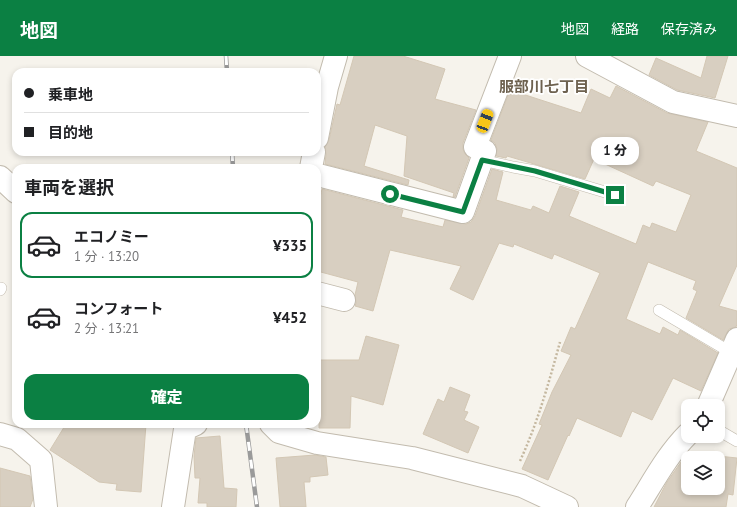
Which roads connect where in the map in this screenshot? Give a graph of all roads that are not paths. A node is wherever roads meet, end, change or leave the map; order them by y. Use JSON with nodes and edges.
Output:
{"nodes":[{"id":1,"x":336,"y":56,"type":"edge"},
{"id":2,"x":510,"y":56,"type":"edge"},
{"id":3,"x":587,"y":56,"type":"edge"},
{"id":4,"x":737,"y":116,"type":"edge"},
{"id":5,"x":321,"y":118,"type":"edge"},
{"id":6,"x":482,"y":160,"type":"junction"},
{"id":7,"x":321,"y":174,"type":"edge"},
{"id":8,"x":0,"y":177,"type":"edge"},
{"id":9,"x":12,"y":188,"type":"edge"},
{"id":10,"x":615,"y":195,"type":"dead end"},
{"id":11,"x":321,"y":295,"type":"edge"},
{"id":12,"x":344,"y":300,"type":"dead end"},
{"id":13,"x":660,"y":310,"type":"dead end"},
{"id":14,"x":735,"y":346,"type":"edge"},
{"id":15,"x":711,"y":399,"type":"edge"},
{"id":16,"x":189,"y":428,"type":"edge"},
{"id":17,"x":275,"y":428,"type":"edge"},
{"id":18,"x":0,"y":434,"type":"edge"},
{"id":19,"x":725,"y":434,"type":"edge"},
{"id":20,"x":681,"y":440,"type":"edge"},
{"id":21,"x":737,"y":441,"type":"edge"},
{"id":22,"x":46,"y":507,"type":"edge"},
{"id":23,"x":173,"y":507,"type":"edge"},
{"id":24,"x":567,"y":507,"type":"edge"},
{"id":25,"x":637,"y":507,"type":"edge"}],
"edges":[{"from":1,"to":5,"type":"street"},
{"from":2,"to":6,"type":"street"},
{"from":3,"to":4,"type":"street"},
{"from":6,"to":7,"type":"street"},
{"from":6,"to":10,"type":"lane"},
{"from":8,"to":9,"type":"street"},
{"from":11,"to":12,"type":"street"},
{"from":13,"to":14,"type":"lane"},
{"from":14,"to":15,"type":"street"},
{"from":16,"to":23,"type":"street"},
{"from":17,"to":24,"type":"street"},
{"from":18,"to":22,"type":"street"},
{"from":19,"to":21,"type":"lane"},
{"from":20,"to":25,"type":"street"}]}
